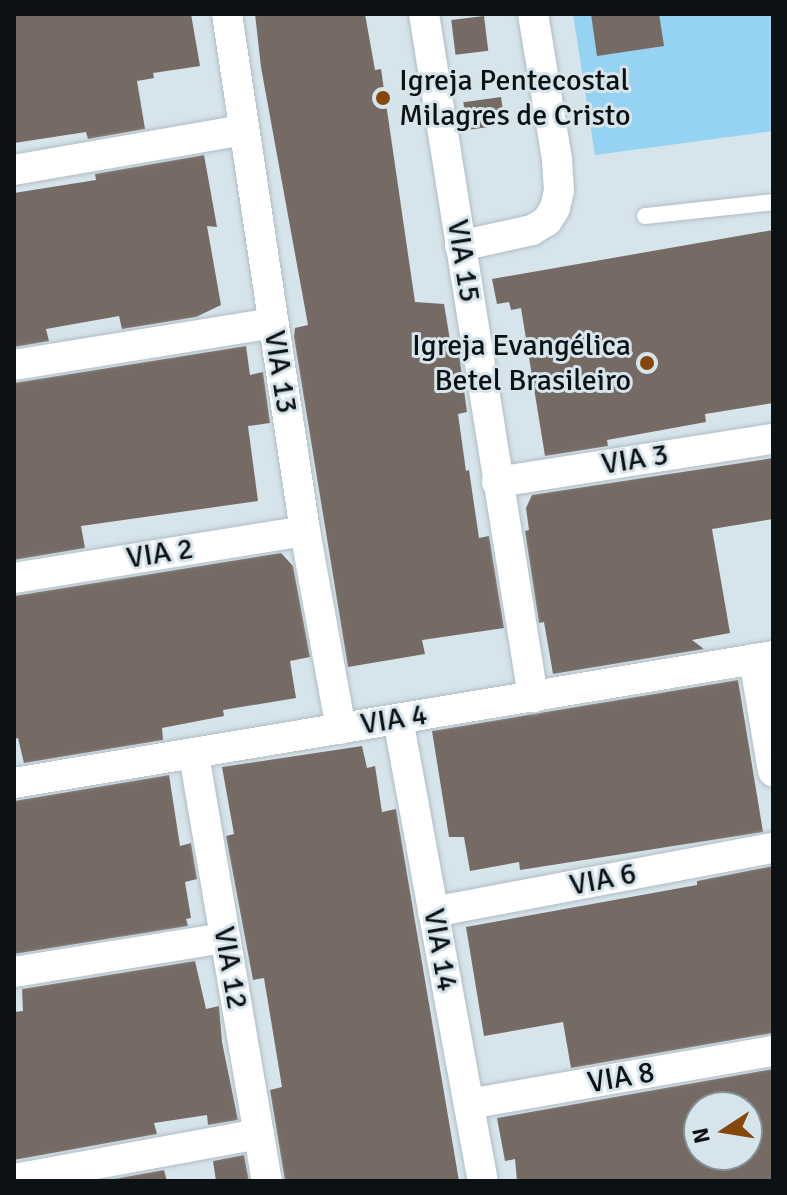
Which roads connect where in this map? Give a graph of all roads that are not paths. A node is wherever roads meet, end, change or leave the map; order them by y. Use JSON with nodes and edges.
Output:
{"nodes":[{"id":1,"x":227,"y":14,"type":"edge"},
{"id":2,"x":424,"y":14,"type":"edge"},
{"id":3,"x":533,"y":14,"type":"edge"},
{"id":4,"x":244,"y":130,"type":"junction"},
{"id":5,"x":14,"y":170,"type":"edge"},
{"id":6,"x":773,"y":202,"type":"edge"},
{"id":7,"x":645,"y":216,"type":"dead end"},
{"id":8,"x":460,"y":246,"type":"junction"},
{"id":9,"x":272,"y":323,"type":"junction"},
{"id":10,"x":14,"y":365,"type":"edge"},
{"id":11,"x":773,"y":439,"type":"edge"},
{"id":12,"x":497,"y":482,"type":"junction"},
{"id":13,"x":305,"y":531,"type":"junction"},
{"id":14,"x":14,"y":578,"type":"edge"},
{"id":15,"x":764,"y":657,"type":"edge"},
{"id":16,"x":533,"y":697,"type":"junction"},
{"id":17,"x":398,"y":719,"type":"junction"},
{"id":18,"x":341,"y":729,"type":"junction"},
{"id":19,"x":194,"y":755,"type":"junction"},
{"id":20,"x":773,"y":771,"type":"edge"},
{"id":21,"x":14,"y":783,"type":"edge"},
{"id":22,"x":773,"y":848,"type":"edge"},
{"id":23,"x":433,"y":912,"type":"junction"},
{"id":24,"x":224,"y":938,"type":"junction"},
{"id":25,"x":14,"y":972,"type":"edge"},
{"id":26,"x":773,"y":1051,"type":"edge"},
{"id":27,"x":469,"y":1104,"type":"junction"},
{"id":28,"x":259,"y":1134,"type":"junction"},
{"id":29,"x":14,"y":1179,"type":"edge"},
{"id":30,"x":267,"y":1181,"type":"edge"},
{"id":31,"x":483,"y":1181,"type":"edge"}],
"edges":[{"from":1,"to":4,"type":"street","name":"VIA 13"},
{"from":2,"to":8,"type":"street","name":"VIA 15"},
{"from":3,"to":8,"type":"street"},
{"from":4,"to":5,"type":"street"},
{"from":4,"to":9,"type":"street","name":"VIA 13"},
{"from":6,"to":7,"type":"lane"},
{"from":8,"to":12,"type":"street","name":"VIA 15"},
{"from":9,"to":10,"type":"street"},
{"from":9,"to":13,"type":"street","name":"VIA 13"},
{"from":11,"to":12,"type":"street","name":"VIA 3"},
{"from":12,"to":16,"type":"street","name":"VIA 15"},
{"from":13,"to":14,"type":"street","name":"VIA 2"},
{"from":13,"to":18,"type":"street","name":"VIA 13"},
{"from":15,"to":16,"type":"street","name":"VIA 4"},
{"from":15,"to":20,"type":"street"},
{"from":16,"to":17,"type":"street","name":"VIA 4"},
{"from":17,"to":18,"type":"street","name":"VIA 4"},
{"from":17,"to":23,"type":"street","name":"VIA 14"},
{"from":18,"to":19,"type":"street","name":"VIA 4"},
{"from":19,"to":21,"type":"street","name":"VIA 4"},
{"from":19,"to":24,"type":"street","name":"VIA 12"},
{"from":22,"to":23,"type":"street","name":"VIA 6"},
{"from":23,"to":27,"type":"street","name":"VIA 14"},
{"from":24,"to":25,"type":"street"},
{"from":24,"to":28,"type":"street","name":"VIA 12"},
{"from":26,"to":27,"type":"street","name":"VIA 8"},
{"from":27,"to":31,"type":"street","name":"VIA 14"},
{"from":28,"to":29,"type":"street"},
{"from":28,"to":30,"type":"street","name":"VIA 12"}]}
